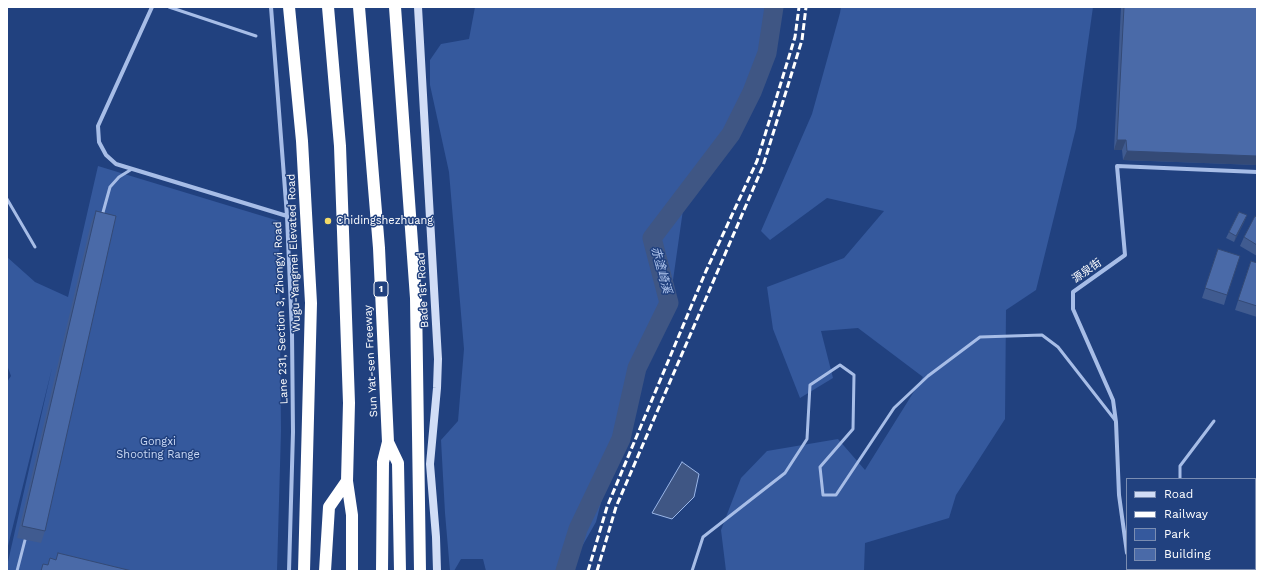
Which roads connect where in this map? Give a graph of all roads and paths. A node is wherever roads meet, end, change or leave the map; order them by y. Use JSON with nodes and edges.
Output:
{"nodes":[{"id":1,"x":152,"y":7,"type":"edge"},
{"id":2,"x":169,"y":7,"type":"edge"},
{"id":3,"x":271,"y":7,"type":"edge"},
{"id":4,"x":289,"y":7,"type":"edge"},
{"id":5,"x":328,"y":7,"type":"edge"},
{"id":6,"x":358,"y":7,"type":"edge"},
{"id":7,"x":395,"y":7,"type":"edge"},
{"id":8,"x":418,"y":7,"type":"edge"},
{"id":9,"x":256,"y":36,"type":"dead end"},
{"id":10,"x":132,"y":169,"type":"junction"},
{"id":11,"x":1257,"y":172,"type":"edge"},
{"id":12,"x":7,"y":199,"type":"edge"},
{"id":13,"x":288,"y":216,"type":"junction"},
{"id":14,"x":101,"y":219,"type":"edge"},
{"id":15,"x":35,"y":247,"type":"dead end"},
{"id":16,"x":1214,"y":421,"type":"dead end"},
{"id":17,"x":1116,"y":422,"type":"junction"},
{"id":18,"x":388,"y":442,"type":"junction"},
{"id":19,"x":1180,"y":478,"type":"edge"},
{"id":20,"x":347,"y":481,"type":"junction"},
{"id":21,"x":25,"y":540,"type":"dead end"},
{"id":22,"x":1126,"y":546,"type":"edge"},
{"id":23,"x":17,"y":571,"type":"edge"},
{"id":24,"x":289,"y":571,"type":"edge"},
{"id":25,"x":304,"y":571,"type":"edge"},
{"id":26,"x":325,"y":571,"type":"edge"},
{"id":27,"x":352,"y":571,"type":"edge"},
{"id":28,"x":382,"y":571,"type":"edge"},
{"id":29,"x":400,"y":571,"type":"edge"},
{"id":30,"x":420,"y":571,"type":"edge"},
{"id":31,"x":437,"y":571,"type":"edge"},
{"id":32,"x":692,"y":571,"type":"edge"}],
"edges":[{"from":1,"to":10,"type":"street","name":"Lane 231, Section 3, Zhongyi Road"},
{"from":2,"to":9,"type":"lane"},
{"from":3,"to":13,"type":"street"},
{"from":4,"to":25,"type":"highway","name":"Wugu-Yangmei Elevated Road"},
{"from":5,"to":20,"type":"highway","name":"Sun Yat-sen Freeway"},
{"from":6,"to":18,"type":"highway","name":"Sun Yat-sen Freeway","number":"1"},
{"from":7,"to":30,"type":"highway"},
{"from":8,"to":31,"type":"street","name":"Bade 1st Road"},
{"from":10,"to":13,"type":"street","name":"Lane 231, Section 3, Zhongyi Road"},
{"from":10,"to":14,"type":"lane"},
{"from":11,"to":17,"type":"street","name":"源泉街"},
{"from":12,"to":15,"type":"lane"},
{"from":13,"to":24,"type":"street","name":"Lane 231, Section 3, Zhongyi Road"},
{"from":16,"to":19,"type":"lane"},
{"from":17,"to":22,"type":"street","name":"源泉街"},
{"from":17,"to":32,"type":"lane"},
{"from":18,"to":28,"type":"highway","name":"Sun Yat-sen Freeway","number":"1"},
{"from":18,"to":29,"type":"highway"},
{"from":20,"to":26,"type":"highway"},
{"from":20,"to":27,"type":"highway","name":"Sun Yat-sen Freeway"},
{"from":21,"to":23,"type":"lane"}]}
